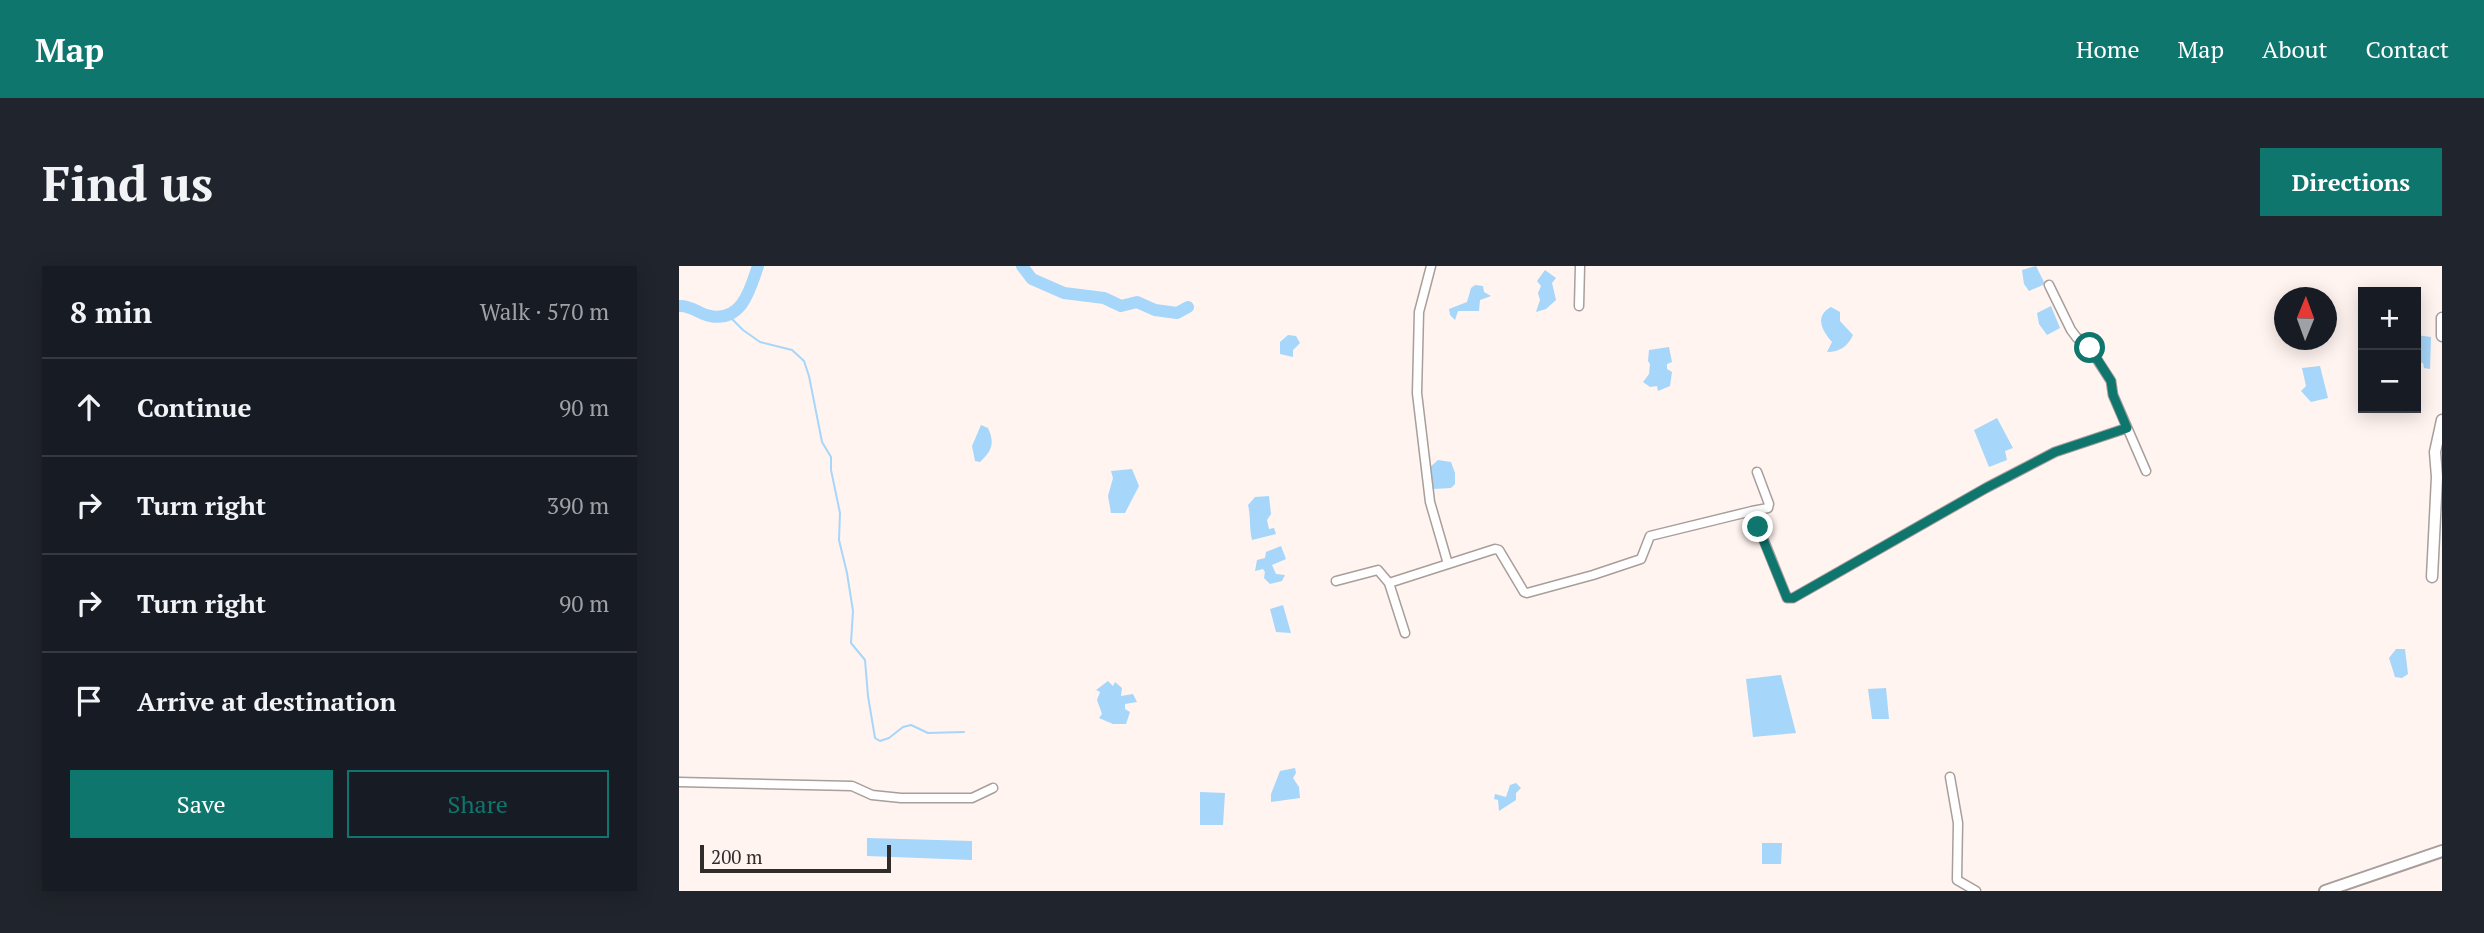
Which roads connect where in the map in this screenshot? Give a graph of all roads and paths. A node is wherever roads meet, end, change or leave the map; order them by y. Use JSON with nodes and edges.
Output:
{"nodes":[{"id":1,"x":1431,"y":266,"type":"edge"},
{"id":2,"x":1580,"y":266,"type":"edge"},
{"id":3,"x":2049,"y":285,"type":"dead end"},
{"id":4,"x":1580,"y":306,"type":"dead end"},
{"id":5,"x":2442,"y":318,"type":"edge"},
{"id":6,"x":2442,"y":336,"type":"edge"},
{"id":7,"x":2442,"y":420,"type":"edge"},
{"id":8,"x":2127,"y":428,"type":"junction"},
{"id":9,"x":1757,"y":471,"type":"dead end"},
{"id":10,"x":2146,"y":471,"type":"dead end"},
{"id":11,"x":1752,"y":511,"type":"junction"},
{"id":12,"x":1448,"y":564,"type":"junction"},
{"id":13,"x":2432,"y":577,"type":"dead end"},
{"id":14,"x":1336,"y":581,"type":"dead end"},
{"id":15,"x":1389,"y":583,"type":"junction"},
{"id":16,"x":1405,"y":633,"type":"dead end"},
{"id":17,"x":1950,"y":777,"type":"dead end"},
{"id":18,"x":679,"y":782,"type":"edge"},
{"id":19,"x":993,"y":788,"type":"dead end"},
{"id":20,"x":2442,"y":851,"type":"edge"},
{"id":21,"x":1976,"y":891,"type":"edge"},
{"id":22,"x":2325,"y":891,"type":"edge"}],
"edges":[{"from":1,"to":12,"type":"street"},
{"from":2,"to":4,"type":"street"},
{"from":3,"to":8,"type":"street"},
{"from":5,"to":6,"type":"street"},
{"from":7,"to":13,"type":"street"},
{"from":8,"to":10,"type":"street"},
{"from":8,"to":11,"type":"street"},
{"from":9,"to":11,"type":"street"},
{"from":11,"to":12,"type":"street"},
{"from":12,"to":15,"type":"street"},
{"from":14,"to":15,"type":"street"},
{"from":15,"to":16,"type":"street"},
{"from":17,"to":21,"type":"street"},
{"from":18,"to":19,"type":"street"},
{"from":20,"to":22,"type":"main road"}]}
